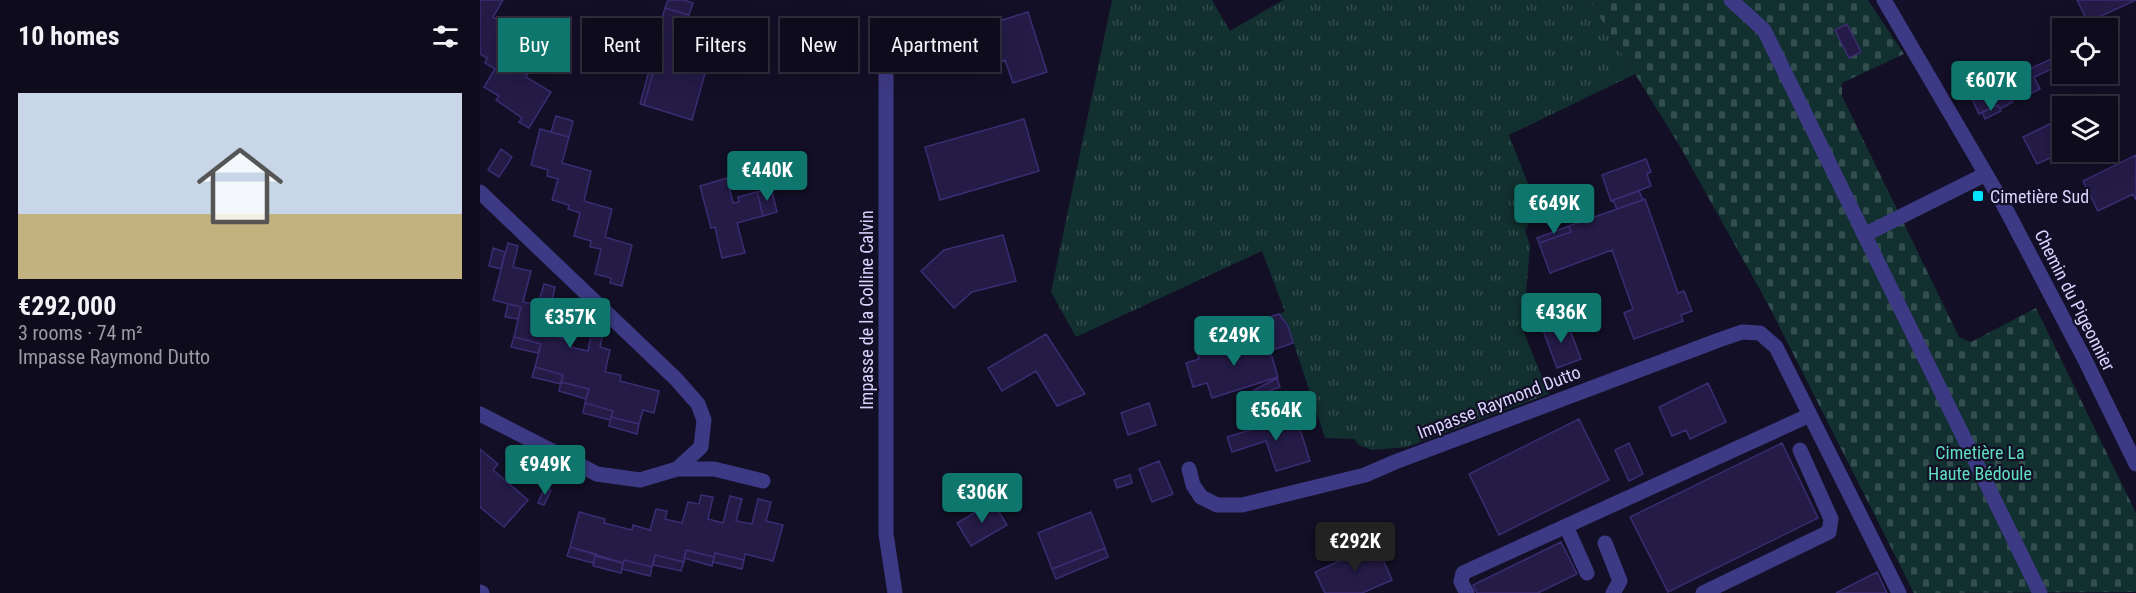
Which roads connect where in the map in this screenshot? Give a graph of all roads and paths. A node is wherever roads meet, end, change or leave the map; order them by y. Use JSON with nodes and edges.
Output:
{"nodes":[{"id":1,"x":1731,"y":0,"type":"edge"},
{"id":2,"x":1884,"y":0,"type":"edge"},
{"id":3,"x":886,"y":72,"type":"edge"},
{"id":4,"x":1986,"y":174,"type":"junction"},
{"id":5,"x":480,"y":192,"type":"edge"},
{"id":6,"x":1864,"y":235,"type":"junction"},
{"id":7,"x":480,"y":414,"type":"edge"},
{"id":8,"x":1810,"y":415,"type":"junction"},
{"id":9,"x":1800,"y":450,"type":"dead end"},
{"id":10,"x":2136,"y":464,"type":"edge"},
{"id":11,"x":1189,"y":469,"type":"dead end"},
{"id":12,"x":677,"y":470,"type":"junction"},
{"id":13,"x":763,"y":481,"type":"dead end"},
{"id":14,"x":1566,"y":526,"type":"junction"},
{"id":15,"x":1605,"y":543,"type":"dead end"},
{"id":16,"x":1587,"y":573,"type":"dead end"},
{"id":17,"x":895,"y":593,"type":"edge"},
{"id":18,"x":1467,"y":593,"type":"edge"},
{"id":19,"x":1613,"y":593,"type":"edge"},
{"id":20,"x":1703,"y":593,"type":"edge"},
{"id":21,"x":1899,"y":593,"type":"edge"},
{"id":22,"x":2040,"y":593,"type":"edge"}],
"edges":[{"from":1,"to":6,"type":"street"},
{"from":2,"to":4,"type":"street","name":"Chemin du Pigeonnier"},
{"from":3,"to":17,"type":"street","name":"Impasse de la Colline Calvin"},
{"from":4,"to":6,"type":"street"},
{"from":4,"to":10,"type":"street","name":"Chemin du Pigeonnier"},
{"from":5,"to":12,"type":"street"},
{"from":6,"to":22,"type":"street"},
{"from":7,"to":12,"type":"street"},
{"from":8,"to":11,"type":"street","name":"Impasse Raymond Dutto"},
{"from":8,"to":14,"type":"street"},
{"from":8,"to":21,"type":"street","name":"Impasse Raymond Dutto"},
{"from":9,"to":20,"type":"street"},
{"from":12,"to":13,"type":"street"},
{"from":14,"to":16,"type":"street"},
{"from":14,"to":18,"type":"street"},
{"from":15,"to":19,"type":"street"}]}
